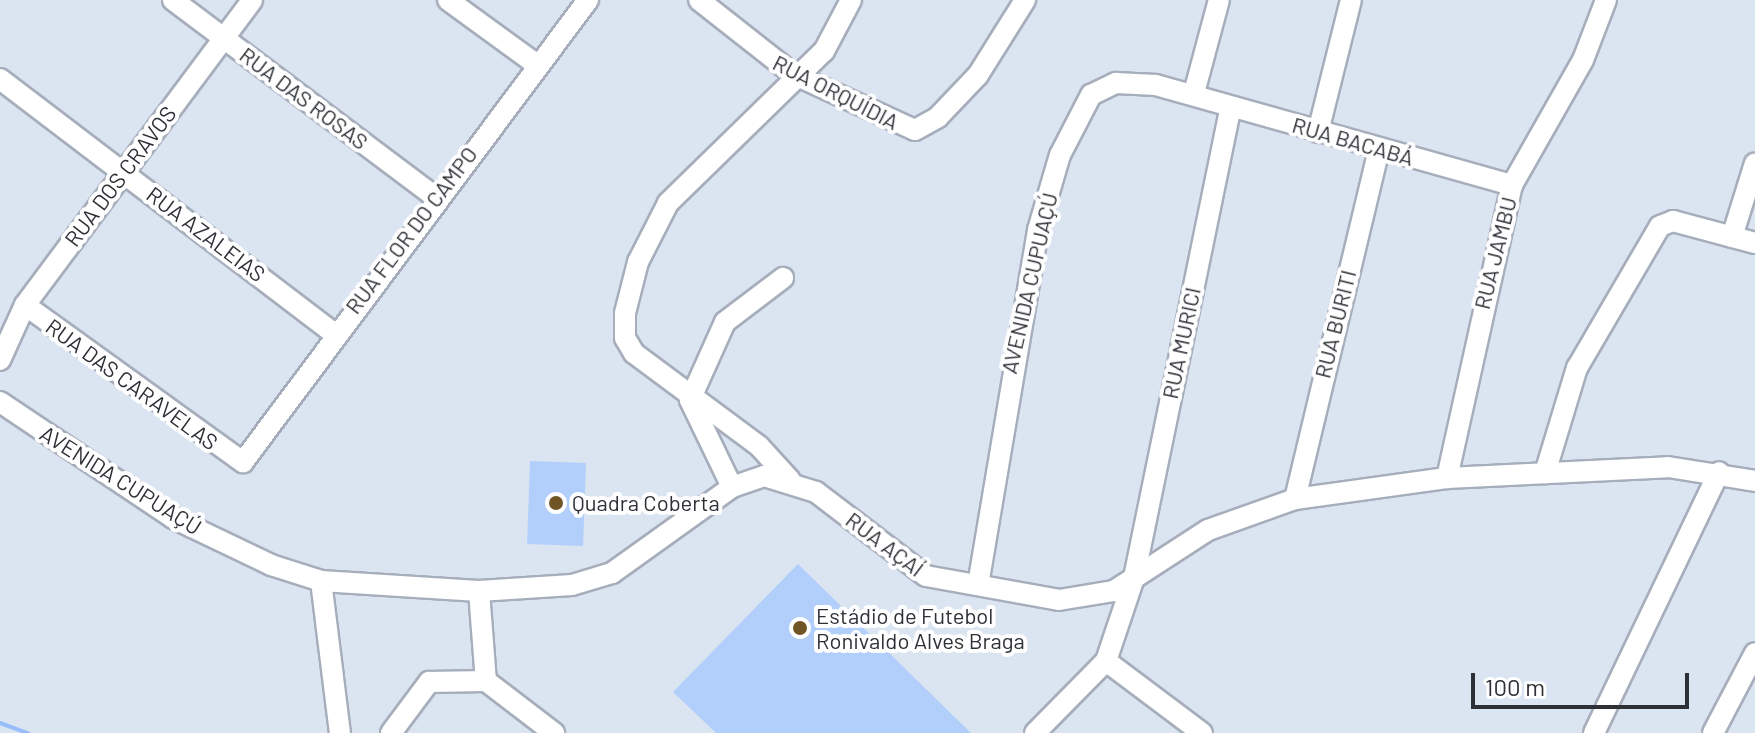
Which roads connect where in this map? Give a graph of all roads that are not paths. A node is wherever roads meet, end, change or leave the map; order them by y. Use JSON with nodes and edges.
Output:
{"nodes":[{"id":1,"x":173,"y":0,"type":"edge"},
{"id":2,"x":252,"y":0,"type":"edge"},
{"id":3,"x":448,"y":0,"type":"edge"},
{"id":4,"x":588,"y":0,"type":"edge"},
{"id":5,"x":699,"y":0,"type":"edge"},
{"id":6,"x":851,"y":0,"type":"edge"},
{"id":7,"x":1025,"y":0,"type":"edge"},
{"id":8,"x":1219,"y":0,"type":"edge"},
{"id":9,"x":1351,"y":0,"type":"edge"},
{"id":10,"x":1606,"y":0,"type":"edge"},
{"id":11,"x":225,"y":38,"type":"junction"},
{"id":12,"x":537,"y":65,"type":"junction"},
{"id":13,"x":793,"y":74,"type":"junction"},
{"id":14,"x":0,"y":79,"type":"edge"},
{"id":15,"x":1194,"y":93,"type":"junction"},
{"id":16,"x":1231,"y":107,"type":"junction"},
{"id":17,"x":1318,"y":132,"type":"junction"},
{"id":18,"x":1379,"y":149,"type":"junction"},
{"id":19,"x":1755,"y":163,"type":"edge"},
{"id":20,"x":122,"y":170,"type":"junction"},
{"id":21,"x":1512,"y":185,"type":"junction"},
{"id":22,"x":435,"y":197,"type":"junction"},
{"id":23,"x":1732,"y":237,"type":"junction"},
{"id":24,"x":1755,"y":243,"type":"edge"},
{"id":25,"x":783,"y":278,"type":"dead end"},
{"id":26,"x":25,"y":305,"type":"junction"},
{"id":27,"x":334,"y":333,"type":"junction"},
{"id":28,"x":0,"y":360,"type":"edge"},
{"id":29,"x":690,"y":400,"type":"junction"},
{"id":30,"x":0,"y":402,"type":"edge"},
{"id":31,"x":240,"y":463,"type":"joint"},
{"id":32,"x":1719,"y":472,"type":"junction"},
{"id":33,"x":1545,"y":473,"type":"junction"},
{"id":34,"x":1447,"y":478,"type":"junction"},
{"id":35,"x":790,"y":480,"type":"junction"},
{"id":36,"x":1755,"y":481,"type":"edge"},
{"id":37,"x":732,"y":487,"type":"junction"},
{"id":38,"x":1295,"y":499,"type":"junction"},
{"id":39,"x":1134,"y":578,"type":"junction"},
{"id":40,"x":321,"y":581,"type":"junction"},
{"id":41,"x":978,"y":585,"type":"junction"},
{"id":42,"x":479,"y":591,"type":"junction"},
{"id":43,"x":1755,"y":653,"type":"edge"},
{"id":44,"x":1106,"y":661,"type":"junction"},
{"id":45,"x":486,"y":681,"type":"junction"},
{"id":46,"x":340,"y":733,"type":"edge"},
{"id":47,"x":391,"y":733,"type":"edge"},
{"id":48,"x":554,"y":733,"type":"edge"},
{"id":49,"x":1035,"y":733,"type":"edge"},
{"id":50,"x":1202,"y":733,"type":"edge"},
{"id":51,"x":1594,"y":733,"type":"edge"},
{"id":52,"x":1713,"y":733,"type":"edge"}],
"edges":[{"from":1,"to":11,"type":"street","name":"RUA DAS ROSAS"},
{"from":2,"to":11,"type":"street","name":"RUA DOS CRAVOS"},
{"from":3,"to":12,"type":"street"},
{"from":4,"to":12,"type":"street","name":"RUA FLOR DO CAMPO"},
{"from":5,"to":13,"type":"street","name":"RUA ORQUÍDIA"},
{"from":6,"to":13,"type":"street"},
{"from":7,"to":13,"type":"street","name":"RUA ORQUÍDIA"},
{"from":8,"to":15,"type":"street"},
{"from":9,"to":17,"type":"street"},
{"from":10,"to":21,"type":"street","name":"RUA JAMBU"},
{"from":11,"to":20,"type":"street","name":"RUA DOS CRAVOS"},
{"from":11,"to":22,"type":"street","name":"RUA DAS ROSAS"},
{"from":12,"to":22,"type":"street","name":"RUA FLOR DO CAMPO"},
{"from":13,"to":29,"type":"street","name":"RUA AÇAÍ"},
{"from":14,"to":20,"type":"street","name":"RUA AZALEIAS"},
{"from":15,"to":16,"type":"street","name":"RUA BACABÁ"},
{"from":15,"to":41,"type":"street","name":"AVENIDA CUPUAÇÚ"},
{"from":16,"to":17,"type":"street","name":"RUA BACABÁ"},
{"from":16,"to":39,"type":"street","name":"RUA MURICI"},
{"from":17,"to":18,"type":"street","name":"RUA BACABÁ"},
{"from":18,"to":21,"type":"street","name":"RUA BACABÁ"},
{"from":18,"to":38,"type":"street","name":"RUA BURITI"},
{"from":19,"to":23,"type":"street"},
{"from":20,"to":26,"type":"street","name":"RUA DOS CRAVOS"},
{"from":20,"to":27,"type":"street","name":"RUA AZALEIAS"},
{"from":21,"to":34,"type":"street","name":"RUA JAMBU"},
{"from":22,"to":27,"type":"street","name":"RUA FLOR DO CAMPO"},
{"from":23,"to":24,"type":"street"},
{"from":23,"to":33,"type":"street"},
{"from":25,"to":29,"type":"street"},
{"from":26,"to":28,"type":"street","name":"RUA DOS CRAVOS"},
{"from":26,"to":31,"type":"street","name":"RUA DAS CARAVELAS"},
{"from":27,"to":31,"type":"street","name":"RUA FLOR DO CAMPO"},
{"from":29,"to":35,"type":"street","name":"RUA AÇAÍ"},
{"from":29,"to":37,"type":"street"},
{"from":30,"to":40,"type":"street","name":"AVENIDA CUPUAÇÚ"},
{"from":32,"to":33,"type":"street","name":"RUA AÇAÍ"},
{"from":32,"to":36,"type":"street","name":"RUA AÇAÍ"},
{"from":32,"to":51,"type":"street"},
{"from":33,"to":34,"type":"street","name":"RUA AÇAÍ"},
{"from":34,"to":38,"type":"street","name":"RUA AÇAÍ"},
{"from":35,"to":37,"type":"street"},
{"from":35,"to":41,"type":"street","name":"RUA AÇAÍ"},
{"from":37,"to":42,"type":"street"},
{"from":38,"to":39,"type":"street","name":"RUA AÇAÍ"},
{"from":39,"to":41,"type":"street","name":"RUA AÇAÍ"},
{"from":39,"to":44,"type":"street","name":"RUA MURICI"},
{"from":40,"to":42,"type":"street","name":"AVENIDA CUPUAÇÚ"},
{"from":40,"to":46,"type":"street"},
{"from":42,"to":45,"type":"street"},
{"from":43,"to":52,"type":"street"},
{"from":44,"to":49,"type":"street"},
{"from":44,"to":50,"type":"street"},
{"from":45,"to":47,"type":"street"},
{"from":45,"to":48,"type":"street"}]}
